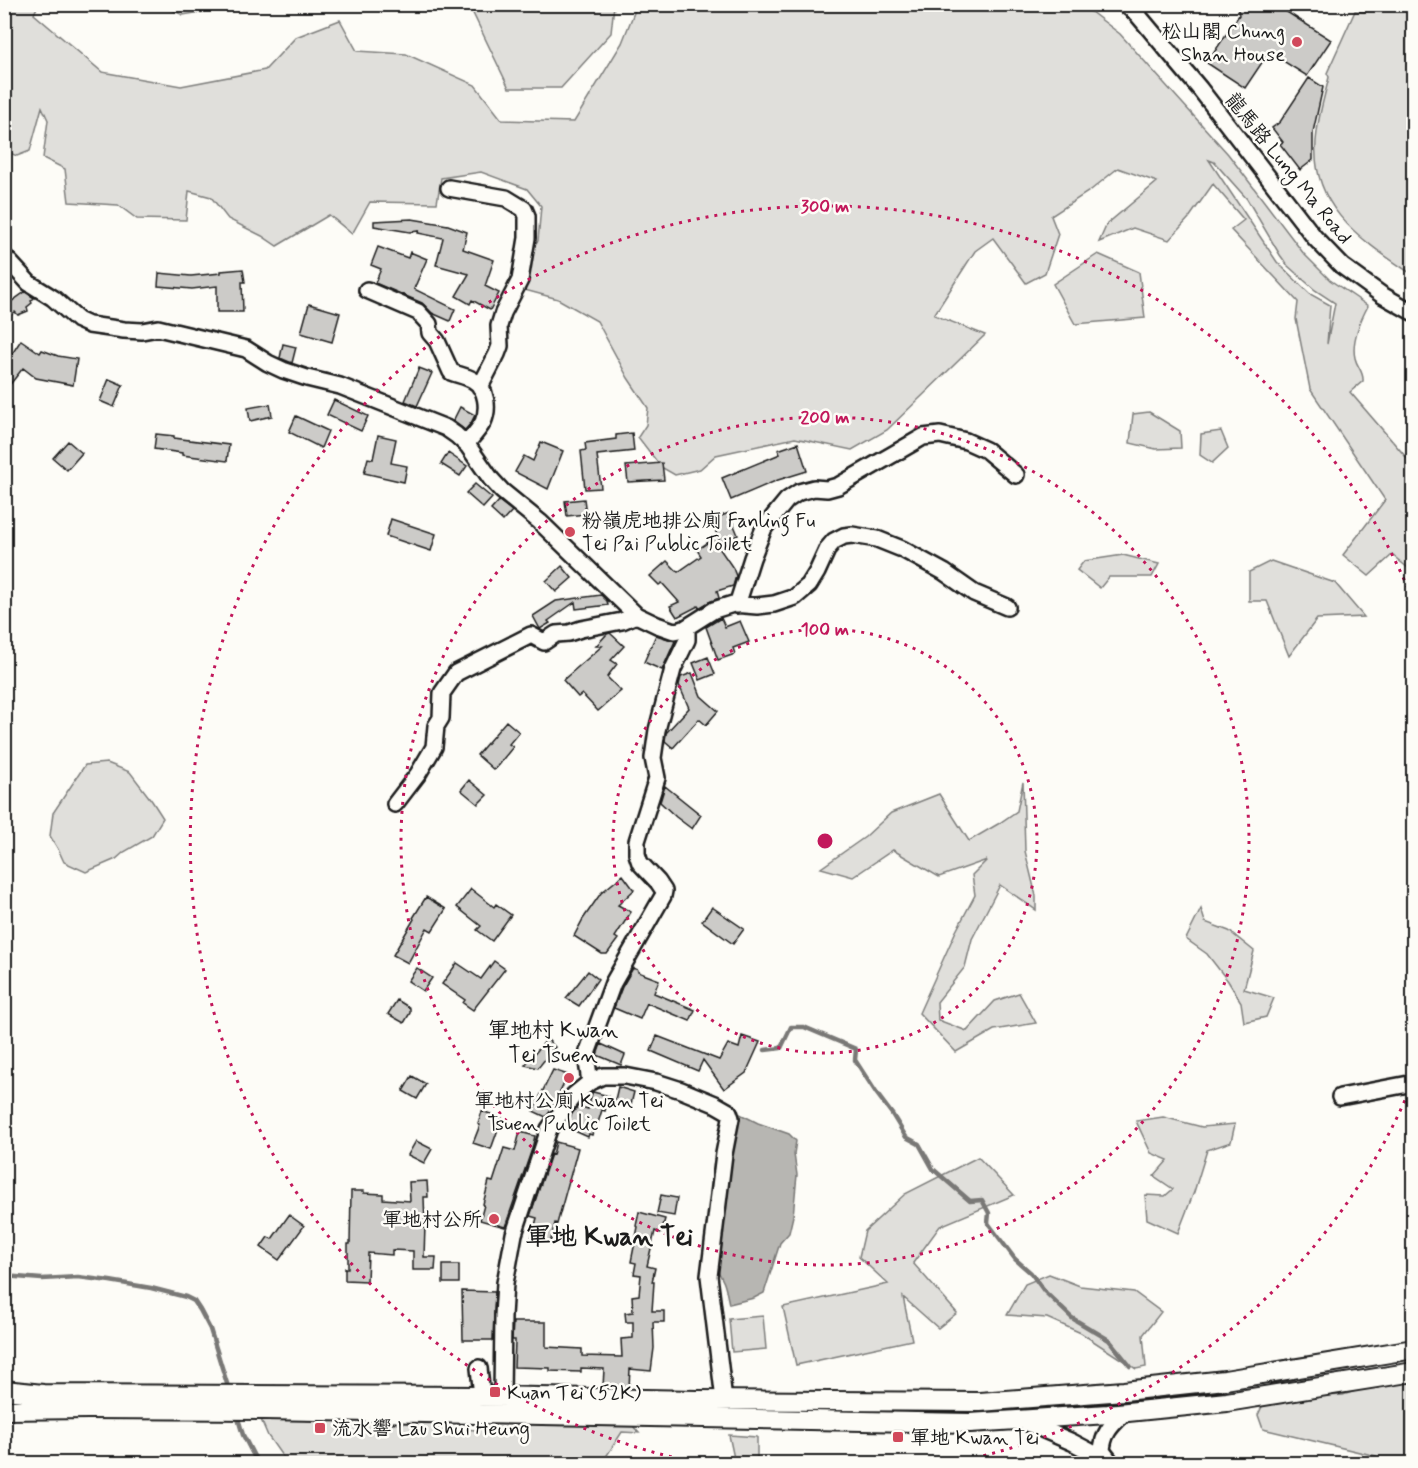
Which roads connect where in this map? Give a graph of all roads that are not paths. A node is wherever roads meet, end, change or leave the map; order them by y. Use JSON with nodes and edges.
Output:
{"nodes":[{"id":1,"x":1125,"y":4,"type":"edge"},
{"id":2,"x":449,"y":188,"type":"dead end"},
{"id":3,"x":4,"y":256,"type":"edge"},
{"id":4,"x":367,"y":290,"type":"dead end"},
{"id":5,"x":1413,"y":313,"type":"edge"},
{"id":6,"x":480,"y":387,"type":"junction"},
{"id":7,"x":466,"y":444,"type":"junction"},
{"id":8,"x":1016,"y":475,"type":"dead end"},
{"id":9,"x":737,"y":604,"type":"junction"},
{"id":10,"x":1007,"y":607,"type":"dead end"},
{"id":11,"x":636,"y":615,"type":"junction"},
{"id":12,"x":684,"y":628,"type":"junction"},
{"id":13,"x":395,"y":804,"type":"dead end"},
{"id":14,"x":590,"y":1082,"type":"junction"},
{"id":15,"x":1413,"y":1083,"type":"edge"},
{"id":16,"x":1340,"y":1096,"type":"dead end"},
{"id":17,"x":1413,"y":1349,"type":"edge"},
{"id":18,"x":479,"y":1368,"type":"dead end"},
{"id":19,"x":1413,"y":1372,"type":"edge"},
{"id":20,"x":4,"y":1390,"type":"edge"},
{"id":21,"x":482,"y":1396,"type":"junction"},
{"id":22,"x":502,"y":1397,"type":"junction"},
{"id":23,"x":724,"y":1400,"type":"junction"},
{"id":24,"x":218,"y":1402,"type":"junction"},
{"id":25,"x":264,"y":1402,"type":"junction"},
{"id":26,"x":4,"y":1410,"type":"edge"},
{"id":27,"x":1125,"y":1412,"type":"junction"},
{"id":28,"x":1021,"y":1420,"type":"junction"},
{"id":29,"x":1111,"y":1462,"type":"edge"}],
"edges":[{"from":1,"to":5,"type":"street","name":"龍馬路 Lung Ma Road"},
{"from":2,"to":6,"type":"street"},
{"from":3,"to":7,"type":"street"},
{"from":4,"to":6,"type":"street"},
{"from":6,"to":7,"type":"street"},
{"from":7,"to":11,"type":"street"},
{"from":8,"to":9,"type":"street"},
{"from":9,"to":10,"type":"street"},
{"from":9,"to":12,"type":"street"},
{"from":11,"to":12,"type":"street"},
{"from":11,"to":13,"type":"street"},
{"from":12,"to":14,"type":"street"},
{"from":14,"to":22,"type":"street"},
{"from":14,"to":23,"type":"street"},
{"from":15,"to":16,"type":"street"},
{"from":17,"to":23,"type":"main road"},
{"from":18,"to":21,"type":"street"},
{"from":19,"to":27,"type":"main road"},
{"from":20,"to":24,"type":"main road"},
{"from":21,"to":22,"type":"main road"},
{"from":21,"to":25,"type":"main road"},
{"from":22,"to":23,"type":"main road"},
{"from":24,"to":25,"type":"main road"},
{"from":24,"to":26,"type":"main road"},
{"from":25,"to":28,"type":"main road"},
{"from":27,"to":28,"type":"main road"},
{"from":27,"to":29,"type":"street"},
{"from":28,"to":29,"type":"street"}]}
